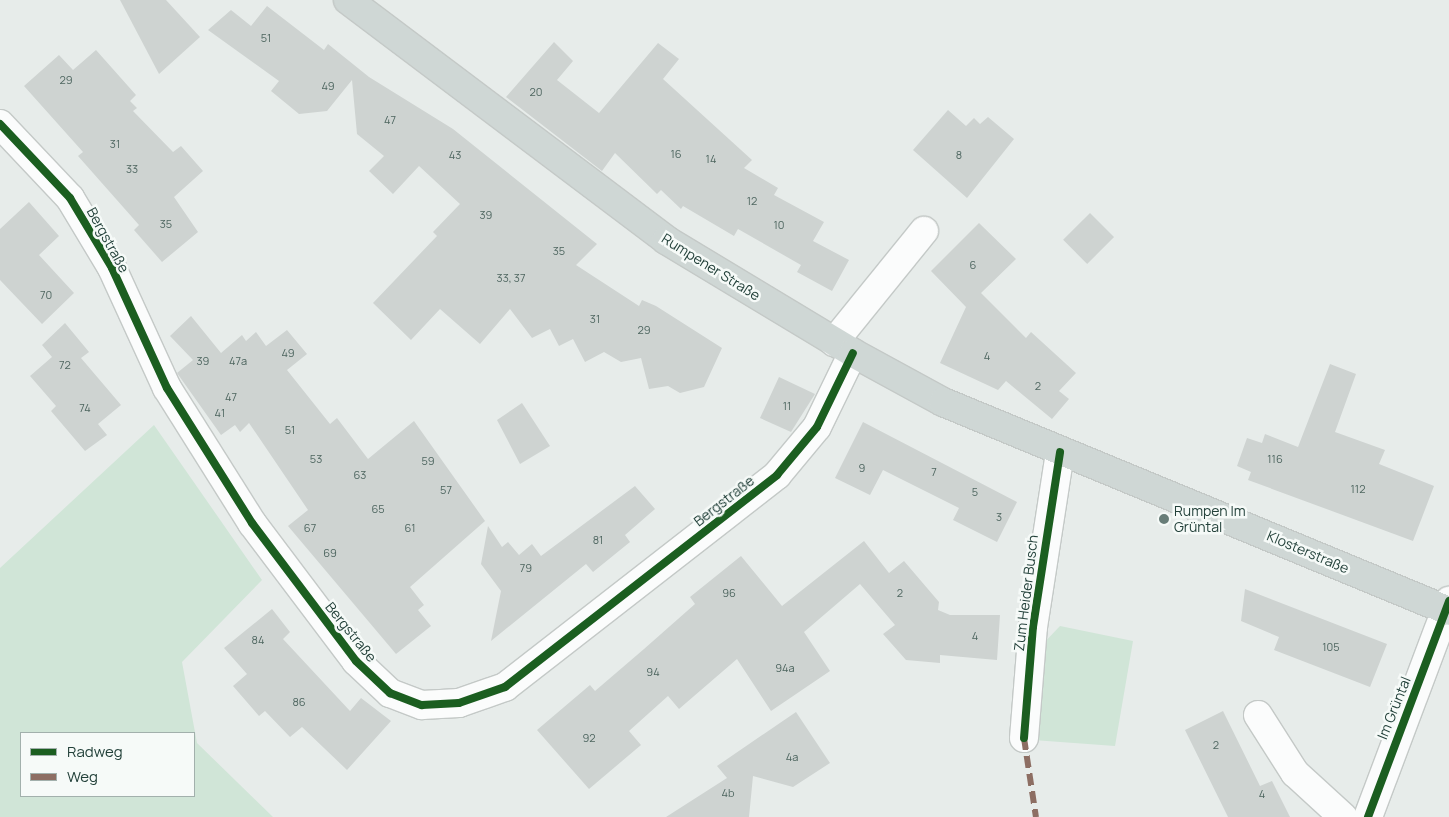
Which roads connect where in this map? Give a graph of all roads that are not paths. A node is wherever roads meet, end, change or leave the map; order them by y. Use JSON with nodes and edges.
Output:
{"nodes":[{"id":1,"x":348,"y":0,"type":"edge"},
{"id":2,"x":0,"y":124,"type":"edge"},
{"id":3,"x":924,"y":231,"type":"dead end"},
{"id":4,"x":844,"y":347,"type":"junction"},
{"id":5,"x":1060,"y":452,"type":"junction"},
{"id":6,"x":1111,"y":472,"type":"joint"},
{"id":7,"x":1448,"y":608,"type":"edge"},
{"id":8,"x":1258,"y":715,"type":"dead end"},
{"id":9,"x":1024,"y":738,"type":"dead end"},
{"id":10,"x":1342,"y":817,"type":"edge"},
{"id":11,"x":1368,"y":817,"type":"edge"}],
"edges":[{"from":1,"to":4,"type":"main road","name":"Rumpener Straße"},
{"from":2,"to":4,"type":"street","name":"Bergstraße"},
{"from":3,"to":4,"type":"street","name":"Bergstraße"},
{"from":4,"to":5,"type":"main road","name":"Rumpener Straße"},
{"from":5,"to":6,"type":"main road","name":"Rumpener Straße"},
{"from":5,"to":9,"type":"street","name":"Zum Heider Busch"},
{"from":6,"to":7,"type":"main road","name":"Klosterstraße"},
{"from":7,"to":11,"type":"street","name":"Im Grüntal"},
{"from":8,"to":10,"type":"street"}]}
